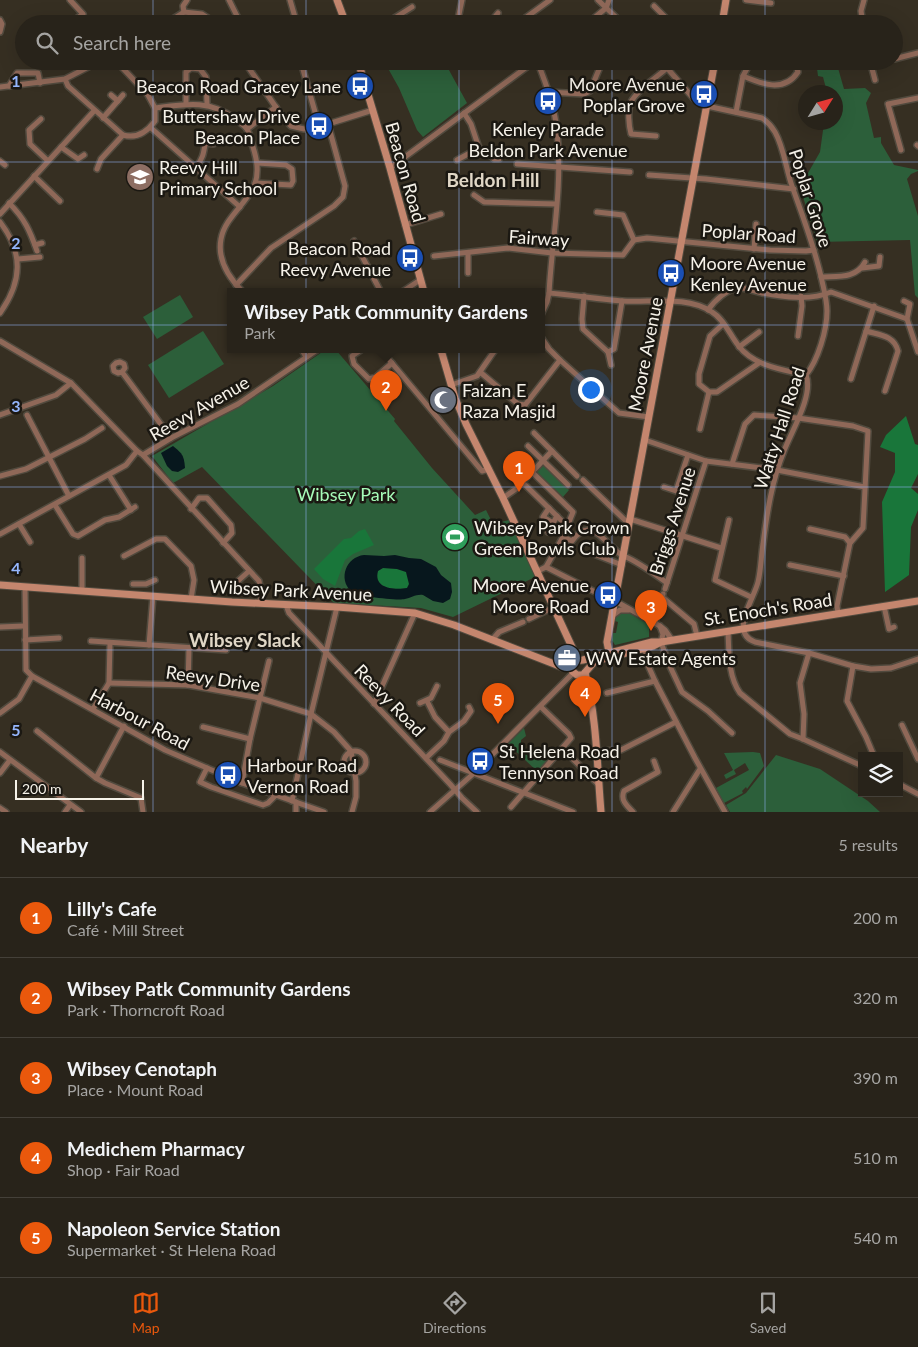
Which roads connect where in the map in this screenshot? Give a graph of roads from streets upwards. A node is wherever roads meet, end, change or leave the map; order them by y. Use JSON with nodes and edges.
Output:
{"nodes":[{"id":1,"x":70,"y":0,"type":"edge"},
{"id":2,"x":187,"y":0,"type":"edge"},
{"id":3,"x":229,"y":0,"type":"edge"},
{"id":4,"x":290,"y":0,"type":"edge"},
{"id":5,"x":337,"y":0,"type":"edge"},
{"id":6,"x":462,"y":0,"type":"edge"},
{"id":7,"x":550,"y":0,"type":"edge"},
{"id":8,"x":598,"y":0,"type":"edge"},
{"id":9,"x":609,"y":0,"type":"edge"},
{"id":10,"x":726,"y":0,"type":"edge"},
{"id":11,"x":746,"y":0,"type":"edge"},
{"id":12,"x":864,"y":0,"type":"edge"},
{"id":13,"x":771,"y":3,"type":"dead end"},
{"id":14,"x":654,"y":6,"type":"dead end"},
{"id":15,"x":412,"y":7,"type":"dead end"},
{"id":16,"x":606,"y":8,"type":"junction"},
{"id":17,"x":184,"y":12,"type":"junction"},
{"id":18,"x":82,"y":15,"type":"edge"},
{"id":19,"x":179,"y":15,"type":"edge"},
{"id":20,"x":204,"y":15,"type":"edge"},
{"id":21,"x":236,"y":15,"type":"edge"},
{"id":22,"x":295,"y":15,"type":"edge"},
{"id":23,"x":343,"y":15,"type":"edge"},
{"id":24,"x":399,"y":15,"type":"edge"},
{"id":25,"x":459,"y":15,"type":"edge"},
{"id":26,"x":529,"y":15,"type":"edge"},
{"id":27,"x":598,"y":15,"type":"edge"},
{"id":28,"x":613,"y":15,"type":"edge"},
{"id":29,"x":662,"y":15,"type":"edge"},
{"id":30,"x":724,"y":15,"type":"edge"},
{"id":31,"x":862,"y":15,"type":"edge"},
{"id":32,"x":0,"y":20,"type":"edge"},
{"id":33,"x":0,"y":32,"type":"edge"},
{"id":34,"x":918,"y":52,"type":"edge"},
{"id":35,"x":903,"y":56,"type":"edge"},
{"id":36,"x":82,"y":70,"type":"edge"},
{"id":37,"x":125,"y":70,"type":"edge"},
{"id":38,"x":188,"y":70,"type":"edge"},
{"id":39,"x":201,"y":70,"type":"edge"},
{"id":40,"x":250,"y":70,"type":"edge"},
{"id":41,"x":303,"y":70,"type":"edge"},
{"id":42,"x":361,"y":70,"type":"edge"},
{"id":43,"x":524,"y":70,"type":"edge"},
{"id":44,"x":539,"y":70,"type":"edge"},
{"id":45,"x":591,"y":70,"type":"dead end"},
{"id":46,"x":598,"y":70,"type":"edge"},
{"id":47,"x":665,"y":70,"type":"edge"},
{"id":48,"x":669,"y":70,"type":"edge"},
{"id":49,"x":713,"y":70,"type":"edge"},
{"id":50,"x":746,"y":70,"type":"edge"},
{"id":51,"x":797,"y":70,"type":"edge"},
{"id":52,"x":872,"y":70,"type":"edge"},
{"id":53,"x":597,"y":73,"type":"junction"},
{"id":54,"x":743,"y":76,"type":"junction"},
{"id":55,"x":65,"y":79,"type":"junction"},
{"id":56,"x":875,"y":80,"type":"dead end"},
{"id":57,"x":40,"y":83,"type":"junction"},
{"id":58,"x":9,"y":86,"type":"junction"},
{"id":59,"x":0,"y":87,"type":"edge"},
{"id":60,"x":548,"y":92,"type":"junction"},
{"id":61,"x":124,"y":95,"type":"dead end"},
{"id":62,"x":112,"y":96,"type":"dead end"},
{"id":63,"x":918,"y":98,"type":"edge"},
{"id":64,"x":118,"y":101,"type":"junction"},
{"id":65,"x":186,"y":104,"type":"junction"},
{"id":66,"x":207,"y":104,"type":"junction"},
{"id":67,"x":707,"y":106,"type":"junction"},
{"id":68,"x":156,"y":108,"type":"junction"},
{"id":69,"x":276,"y":108,"type":"junction"},
{"id":70,"x":373,"y":110,"type":"junction"},
{"id":71,"x":94,"y":111,"type":"junction"},
{"id":72,"x":736,"y":112,"type":"junction"},
{"id":73,"x":464,"y":113,"type":"junction"},
{"id":74,"x":102,"y":118,"type":"junction"},
{"id":75,"x":41,"y":119,"type":"dead end"},
{"id":76,"x":328,"y":124,"type":"junction"},
{"id":77,"x":319,"y":126,"type":"junction"},
{"id":78,"x":150,"y":127,"type":"junction"},
{"id":79,"x":247,"y":129,"type":"junction"},
{"id":80,"x":558,"y":131,"type":"junction"},
{"id":81,"x":588,"y":132,"type":"dead end"},
{"id":82,"x":123,"y":135,"type":"junction"},
{"id":83,"x":656,"y":136,"type":"dead end"},
{"id":84,"x":906,"y":141,"type":"dead end"},
{"id":85,"x":899,"y":143,"type":"junction"},
{"id":86,"x":213,"y":144,"type":"dead end"},
{"id":87,"x":60,"y":147,"type":"junction"},
{"id":88,"x":479,"y":148,"type":"junction"},
{"id":89,"x":901,"y":150,"type":"dead end"},
{"id":90,"x":84,"y":155,"type":"dead end"},
{"id":91,"x":459,"y":157,"type":"dead end"},
{"id":92,"x":499,"y":159,"type":"dead end"},
{"id":93,"x":48,"y":161,"type":"junction"},
{"id":94,"x":258,"y":163,"type":"junction"},
{"id":95,"x":517,"y":164,"type":"dead end"},
{"id":96,"x":196,"y":167,"type":"junction"},
{"id":97,"x":558,"y":167,"type":"junction"},
{"id":98,"x":390,"y":168,"type":"junction"},
{"id":99,"x":97,"y":170,"type":"dead end"},
{"id":100,"x":630,"y":172,"type":"dead end"},
{"id":101,"x":649,"y":175,"type":"dead end"},
{"id":102,"x":34,"y":176,"type":"junction"},
{"id":103,"x":693,"y":178,"type":"junction"},
{"id":104,"x":255,"y":183,"type":"junction"},
{"id":105,"x":794,"y":189,"type":"junction"},
{"id":106,"x":474,"y":195,"type":"dead end"},
{"id":107,"x":60,"y":200,"type":"dead end"},
{"id":108,"x":9,"y":203,"type":"junction"},
{"id":109,"x":556,"y":204,"type":"junction"},
{"id":110,"x":240,"y":207,"type":"junction"},
{"id":111,"x":597,"y":212,"type":"dead end"},
{"id":112,"x":0,"y":214,"type":"edge"},
{"id":113,"x":441,"y":214,"type":"dead end"},
{"id":114,"x":0,"y":222,"type":"edge"},
{"id":115,"x":405,"y":224,"type":"junction"},
{"id":116,"x":756,"y":224,"type":"dead end"},
{"id":117,"x":634,"y":240,"type":"junction"},
{"id":118,"x":354,"y":241,"type":"dead end"},
{"id":119,"x":682,"y":241,"type":"junction"},
{"id":120,"x":42,"y":243,"type":"dead end"},
{"id":121,"x":35,"y":245,"type":"junction"},
{"id":122,"x":754,"y":248,"type":"junction"},
{"id":123,"x":814,"y":250,"type":"junction"},
{"id":124,"x":37,"y":252,"type":"dead end"},
{"id":125,"x":468,"y":253,"type":"junction"},
{"id":126,"x":552,"y":253,"type":"junction"},
{"id":127,"x":434,"y":256,"type":"dead end"},
{"id":128,"x":40,"y":257,"type":"dead end"},
{"id":129,"x":880,"y":257,"type":"dead end"},
{"id":130,"x":18,"y":259,"type":"junction"},
{"id":131,"x":865,"y":262,"type":"dead end"},
{"id":132,"x":862,"y":268,"type":"junction"},
{"id":133,"x":468,"y":273,"type":"dead end"},
{"id":134,"x":821,"y":277,"type":"junction"},
{"id":135,"x":420,"y":280,"type":"junction"},
{"id":136,"x":236,"y":285,"type":"junction"},
{"id":137,"x":239,"y":288,"type":"edge"},
{"id":138,"x":379,"y":288,"type":"edge"},
{"id":139,"x":408,"y":288,"type":"edge"},
{"id":140,"x":423,"y":288,"type":"edge"},
{"id":141,"x":549,"y":293,"type":"junction"},
{"id":142,"x":825,"y":294,"type":"junction"},
{"id":143,"x":584,"y":296,"type":"junction"},
{"id":144,"x":801,"y":296,"type":"junction"},
{"id":145,"x":622,"y":301,"type":"junction"},
{"id":146,"x":904,"y":301,"type":"dead end"},
{"id":147,"x":671,"y":302,"type":"junction"},
{"id":148,"x":2,"y":305,"type":"edge"},
{"id":149,"x":545,"y":306,"type":"edge"},
{"id":150,"x":874,"y":306,"type":"junction"},
{"id":151,"x":708,"y":310,"type":"junction"},
{"id":152,"x":0,"y":313,"type":"edge"},
{"id":153,"x":907,"y":319,"type":"junction"},
{"id":154,"x":723,"y":324,"type":"junction"},
{"id":155,"x":866,"y":331,"type":"junction"},
{"id":156,"x":759,"y":332,"type":"dead end"},
{"id":157,"x":798,"y":336,"type":"dead end"},
{"id":158,"x":0,"y":341,"type":"edge"},
{"id":159,"x":545,"y":343,"type":"edge"},
{"id":160,"x":739,"y":347,"type":"junction"},
{"id":161,"x":608,"y":352,"type":"junction"},
{"id":162,"x":918,"y":352,"type":"edge"},
{"id":163,"x":304,"y":353,"type":"edge"},
{"id":164,"x":312,"y":353,"type":"edge"},
{"id":165,"x":356,"y":353,"type":"edge"},
{"id":166,"x":384,"y":353,"type":"edge"},
{"id":167,"x":442,"y":353,"type":"edge"},
{"id":168,"x":493,"y":353,"type":"edge"},
{"id":169,"x":306,"y":357,"type":"junction"},
{"id":170,"x":560,"y":360,"type":"junction"},
{"id":171,"x":392,"y":363,"type":"junction"},
{"id":172,"x":759,"y":363,"type":"junction"},
{"id":173,"x":611,"y":365,"type":"dead end"},
{"id":174,"x":122,"y":372,"type":"dead end"},
{"id":175,"x":480,"y":372,"type":"junction"},
{"id":176,"x":806,"y":375,"type":"junction"},
{"id":177,"x":851,"y":379,"type":"dead end"},
{"id":178,"x":71,"y":383,"type":"junction"},
{"id":179,"x":451,"y":385,"type":"junction"},
{"id":180,"x":885,"y":391,"type":"dead end"},
{"id":181,"x":709,"y":392,"type":"junction"},
{"id":182,"x":0,"y":413,"type":"edge"},
{"id":183,"x":27,"y":415,"type":"dead end"},
{"id":184,"x":649,"y":417,"type":"junction"},
{"id":185,"x":798,"y":418,"type":"junction"},
{"id":186,"x":102,"y":428,"type":"dead end"},
{"id":187,"x":700,"y":429,"type":"dead end"},
{"id":188,"x":534,"y":433,"type":"dead end"},
{"id":189,"x":171,"y":438,"type":"junction"},
{"id":190,"x":645,"y":440,"type":"junction"},
{"id":191,"x":528,"y":446,"type":"dead end"},
{"id":192,"x":137,"y":451,"type":"junction"},
{"id":193,"x":552,"y":451,"type":"junction"},
{"id":194,"x":143,"y":455,"type":"junction"},
{"id":195,"x":688,"y":456,"type":"junction"},
{"id":196,"x":48,"y":458,"type":"junction"},
{"id":197,"x":543,"y":461,"type":"junction"},
{"id":198,"x":706,"y":462,"type":"junction"},
{"id":199,"x":732,"y":464,"type":"junction"},
{"id":200,"x":489,"y":469,"type":"junction"},
{"id":201,"x":510,"y":470,"type":"dead end"},
{"id":202,"x":777,"y":470,"type":"junction"},
{"id":203,"x":532,"y":472,"type":"junction"},
{"id":204,"x":109,"y":475,"type":"junction"},
{"id":205,"x":0,"y":476,"type":"edge"},
{"id":206,"x":578,"y":476,"type":"dead end"},
{"id":207,"x":583,"y":480,"type":"dead end"},
{"id":208,"x":523,"y":482,"type":"junction"},
{"id":209,"x":568,"y":485,"type":"dead end"},
{"id":210,"x":664,"y":487,"type":"dead end"},
{"id":211,"x":865,"y":488,"type":"junction"},
{"id":212,"x":69,"y":496,"type":"junction"},
{"id":213,"x":504,"y":498,"type":"junction"},
{"id":214,"x":55,"y":504,"type":"junction"},
{"id":215,"x":549,"y":508,"type":"junction"},
{"id":216,"x":191,"y":509,"type":"junction"},
{"id":217,"x":557,"y":516,"type":"junction"},
{"id":218,"x":729,"y":520,"type":"dead end"},
{"id":219,"x":630,"y":522,"type":"junction"},
{"id":220,"x":553,"y":523,"type":"junction"},
{"id":221,"x":19,"y":524,"type":"junction"},
{"id":222,"x":567,"y":526,"type":"junction"},
{"id":223,"x":810,"y":529,"type":"dead end"},
{"id":224,"x":548,"y":532,"type":"dead end"},
{"id":225,"x":0,"y":534,"type":"edge"},
{"id":226,"x":682,"y":534,"type":"junction"},
{"id":227,"x":563,"y":537,"type":"junction"},
{"id":228,"x":23,"y":542,"type":"dead end"},
{"id":229,"x":223,"y":543,"type":"junction"},
{"id":230,"x":850,"y":543,"type":"junction"},
{"id":231,"x":722,"y":548,"type":"junction"},
{"id":232,"x":594,"y":554,"type":"dead end"},
{"id":233,"x":124,"y":556,"type":"dead end"},
{"id":234,"x":623,"y":556,"type":"junction"},
{"id":235,"x":82,"y":558,"type":"dead end"},
{"id":236,"x":622,"y":565,"type":"junction"},
{"id":237,"x":790,"y":565,"type":"dead end"},
{"id":238,"x":546,"y":567,"type":"junction"},
{"id":239,"x":249,"y":571,"type":"junction"},
{"id":240,"x":538,"y":572,"type":"junction"},
{"id":241,"x":844,"y":576,"type":"junction"},
{"id":242,"x":155,"y":580,"type":"dead end"},
{"id":243,"x":133,"y":584,"type":"dead end"},
{"id":244,"x":0,"y":585,"type":"edge"},
{"id":245,"x":141,"y":585,"type":"junction"},
{"id":246,"x":25,"y":587,"type":"junction"},
{"id":247,"x":223,"y":587,"type":"dead end"},
{"id":248,"x":236,"y":588,"type":"junction"},
{"id":249,"x":243,"y":589,"type":"dead end"},
{"id":250,"x":664,"y":590,"type":"junction"},
{"id":251,"x":82,"y":591,"type":"junction"},
{"id":252,"x":140,"y":595,"type":"junction"},
{"id":253,"x":601,"y":595,"type":"dead end"},
{"id":254,"x":153,"y":596,"type":"junction"},
{"id":255,"x":751,"y":597,"type":"junction"},
{"id":256,"x":192,"y":599,"type":"junction"},
{"id":257,"x":615,"y":601,"type":"junction"},
{"id":258,"x":918,"y":601,"type":"edge"},
{"id":259,"x":261,"y":603,"type":"junction"},
{"id":260,"x":286,"y":605,"type":"junction"},
{"id":261,"x":882,"y":606,"type":"junction"},
{"id":262,"x":337,"y":607,"type":"junction"},
{"id":263,"x":554,"y":607,"type":"junction"},
{"id":264,"x":631,"y":610,"type":"junction"},
{"id":265,"x":415,"y":613,"type":"junction"},
{"id":266,"x":838,"y":613,"type":"junction"},
{"id":267,"x":612,"y":616,"type":"junction"},
{"id":268,"x":529,"y":619,"type":"dead end"},
{"id":269,"x":523,"y":622,"type":"dead end"},
{"id":270,"x":658,"y":625,"type":"junction"},
{"id":271,"x":24,"y":626,"type":"junction"},
{"id":272,"x":0,"y":627,"type":"edge"},
{"id":273,"x":894,"y":627,"type":"dead end"},
{"id":274,"x":744,"y":629,"type":"junction"},
{"id":275,"x":728,"y":631,"type":"junction"},
{"id":276,"x":697,"y":636,"type":"junction"},
{"id":277,"x":59,"y":638,"type":"dead end"},
{"id":278,"x":25,"y":640,"type":"junction"},
{"id":279,"x":492,"y":640,"type":"junction"},
{"id":280,"x":672,"y":640,"type":"junction"},
{"id":281,"x":91,"y":641,"type":"dead end"},
{"id":282,"x":110,"y":642,"type":"junction"},
{"id":283,"x":661,"y":642,"type":"junction"},
{"id":284,"x":149,"y":645,"type":"junction"},
{"id":285,"x":644,"y":646,"type":"junction"},
{"id":286,"x":189,"y":648,"type":"junction"},
{"id":287,"x":226,"y":650,"type":"dead end"},
{"id":288,"x":608,"y":652,"type":"junction"},
{"id":289,"x":326,"y":653,"type":"junction"},
{"id":290,"x":809,"y":653,"type":"junction"},
{"id":291,"x":918,"y":659,"type":"edge"},
{"id":292,"x":580,"y":660,"type":"junction"},
{"id":293,"x":269,"y":661,"type":"dead end"},
{"id":294,"x":853,"y":666,"type":"junction"},
{"id":295,"x":572,"y":671,"type":"junction"},
{"id":296,"x":586,"y":671,"type":"junction"},
{"id":297,"x":32,"y":676,"type":"junction"},
{"id":298,"x":655,"y":681,"type":"junction"},
{"id":299,"x":109,"y":683,"type":"junction"},
{"id":300,"x":188,"y":685,"type":"junction"},
{"id":301,"x":438,"y":686,"type":"dead end"},
{"id":302,"x":607,"y":693,"type":"dead end"},
{"id":303,"x":260,"y":698,"type":"junction"},
{"id":304,"x":427,"y":701,"type":"junction"},
{"id":305,"x":420,"y":703,"type":"dead end"},
{"id":306,"x":374,"y":704,"type":"junction"},
{"id":307,"x":469,"y":706,"type":"dead end"},
{"id":308,"x":541,"y":707,"type":"junction"},
{"id":309,"x":93,"y":709,"type":"junction"},
{"id":310,"x":0,"y":713,"type":"edge"},
{"id":311,"x":311,"y":714,"type":"junction"},
{"id":312,"x":676,"y":722,"type":"junction"},
{"id":313,"x":902,"y":725,"type":"dead end"},
{"id":314,"x":124,"y":726,"type":"junction"},
{"id":315,"x":203,"y":727,"type":"dead end"},
{"id":316,"x":37,"y":731,"type":"dead end"},
{"id":317,"x":449,"y":732,"type":"junction"},
{"id":318,"x":732,"y":734,"type":"dead end"},
{"id":319,"x":803,"y":738,"type":"junction"},
{"id":320,"x":250,"y":739,"type":"junction"},
{"id":321,"x":562,"y":749,"type":"junction"},
{"id":322,"x":351,"y":751,"type":"junction"},
{"id":323,"x":597,"y":751,"type":"junction"},
{"id":324,"x":0,"y":752,"type":"edge"},
{"id":325,"x":872,"y":752,"type":"edge"},
{"id":326,"x":426,"y":758,"type":"junction"},
{"id":327,"x":918,"y":759,"type":"edge"},
{"id":328,"x":10,"y":760,"type":"junction"},
{"id":329,"x":440,"y":760,"type":"dead end"},
{"id":330,"x":654,"y":761,"type":"dead end"},
{"id":331,"x":858,"y":764,"type":"edge"},
{"id":332,"x":206,"y":768,"type":"junction"},
{"id":333,"x":700,"y":769,"type":"junction"},
{"id":334,"x":0,"y":773,"type":"edge"},
{"id":335,"x":355,"y":773,"type":"junction"},
{"id":336,"x":473,"y":774,"type":"junction"},
{"id":337,"x":96,"y":778,"type":"junction"},
{"id":338,"x":242,"y":783,"type":"junction"},
{"id":339,"x":598,"y":784,"type":"junction"},
{"id":340,"x":903,"y":786,"type":"edge"},
{"id":341,"x":455,"y":791,"type":"junction"},
{"id":342,"x":523,"y":793,"type":"junction"},
{"id":343,"x":918,"y":794,"type":"edge"},
{"id":344,"x":276,"y":795,"type":"junction"},
{"id":345,"x":294,"y":801,"type":"junction"},
{"id":346,"x":70,"y":804,"type":"junction"},
{"id":347,"x":511,"y":807,"type":"dead end"},
{"id":348,"x":0,"y":808,"type":"edge"},
{"id":349,"x":6,"y":812,"type":"edge"},
{"id":350,"x":65,"y":812,"type":"edge"},
{"id":351,"x":81,"y":812,"type":"edge"},
{"id":352,"x":143,"y":812,"type":"edge"},
{"id":353,"x":296,"y":812,"type":"edge"},
{"id":354,"x":324,"y":812,"type":"edge"},
{"id":355,"x":352,"y":812,"type":"edge"},
{"id":356,"x":430,"y":812,"type":"edge"},
{"id":357,"x":477,"y":812,"type":"edge"},
{"id":358,"x":574,"y":812,"type":"edge"},
{"id":359,"x":600,"y":812,"type":"edge"},
{"id":360,"x":633,"y":812,"type":"edge"},
{"id":361,"x":673,"y":812,"type":"edge"},
{"id":362,"x":726,"y":812,"type":"edge"}],
"edges":[{"from":1,"to":18,"type":"street"},
{"from":2,"to":17,"type":"street"},
{"from":3,"to":21,"type":"street"},
{"from":4,"to":22,"type":"street"},
{"from":5,"to":23,"type":"street"},
{"from":6,"to":25,"type":"street"},
{"from":7,"to":26,"type":"street"},
{"from":8,"to":16,"type":"street"},
{"from":9,"to":16,"type":"street"},
{"from":10,"to":30,"type":"street"},
{"from":11,"to":13,"type":"street"},
{"from":12,"to":31,"type":"street"},
{"from":14,"to":29,"type":"street"},
{"from":15,"to":24,"type":"street"},
{"from":16,"to":27,"type":"street"},
{"from":16,"to":28,"type":"street"},
{"from":17,"to":19,"type":"street"},
{"from":17,"to":20,"type":"street"},
{"from":32,"to":33,"type":"street"},
{"from":34,"to":35,"type":"street"},
{"from":36,"to":55,"type":"street"},
{"from":37,"to":68,"type":"street"},
{"from":38,"to":65,"type":"street"},
{"from":39,"to":66,"type":"street"},
{"from":40,"to":69,"type":"street"},
{"from":41,"to":77,"type":"street"},
{"from":42,"to":70,"type":"street","name":"Beacon Road"},
{"from":43,"to":73,"type":"street"},
{"from":44,"to":60,"type":"street"},
{"from":45,"to":53,"type":"street"},
{"from":46,"to":53,"type":"street"},
{"from":47,"to":83,"type":"street"},
{"from":48,"to":67,"type":"street","name":"Poplar Grove"},
{"from":49,"to":67,"type":"street","name":"Moore Avenue"},
{"from":50,"to":54,"type":"street"},
{"from":51,"to":54,"type":"street"},
{"from":52,"to":56,"type":"street"},
{"from":53,"to":60,"type":"street"},
{"from":54,"to":72,"type":"street"},
{"from":55,"to":57,"type":"street"},
{"from":55,"to":71,"type":"street"},
{"from":57,"to":58,"type":"street"},
{"from":57,"to":58,"type":"street"},
{"from":58,"to":59,"type":"street"},
{"from":60,"to":80,"type":"street"},
{"from":61,"to":64,"type":"street"},
{"from":62,"to":64,"type":"street"},
{"from":63,"to":85,"type":"street"},
{"from":64,"to":74,"type":"street"},
{"from":65,"to":66,"type":"street"},
{"from":65,"to":68,"type":"street"},
{"from":66,"to":79,"type":"street"},
{"from":67,"to":72,"type":"street","name":"Poplar Grove"},
{"from":67,"to":103,"type":"street","name":"Moore Avenue"},
{"from":68,"to":78,"type":"street"},
{"from":69,"to":77,"type":"street"},
{"from":69,"to":79,"type":"street"},
{"from":70,"to":76,"type":"street"},
{"from":70,"to":98,"type":"street","name":"Beacon Road"},
{"from":71,"to":74,"type":"street"},
{"from":71,"to":87,"type":"street"},
{"from":72,"to":105,"type":"street","name":"Poplar Grove"},
{"from":73,"to":88,"type":"street"},
{"from":73,"to":98,"type":"street"},
{"from":74,"to":82,"type":"street"},
{"from":75,"to":93,"type":"street"},
{"from":76,"to":77,"type":"street"},
{"from":76,"to":136,"type":"street"},
{"from":78,"to":82,"type":"street"},
{"from":78,"to":96,"type":"street"},
{"from":79,"to":94,"type":"street"},
{"from":80,"to":81,"type":"street"},
{"from":80,"to":97,"type":"street"},
{"from":82,"to":99,"type":"street"},
{"from":84,"to":85,"type":"street"},
{"from":85,"to":89,"type":"street"},
{"from":86,"to":96,"type":"street"},
{"from":87,"to":90,"type":"street"},
{"from":87,"to":93,"type":"street"},
{"from":88,"to":91,"type":"street"},
{"from":88,"to":92,"type":"street"},
{"from":93,"to":102,"type":"street"},
{"from":94,"to":104,"type":"street"},
{"from":94,"to":104,"type":"street"},
{"from":95,"to":97,"type":"street"},
{"from":96,"to":110,"type":"street"},
{"from":97,"to":100,"type":"street"},
{"from":97,"to":109,"type":"street"},
{"from":98,"to":115,"type":"street","name":"Beacon Road"},
{"from":101,"to":103,"type":"street"},
{"from":102,"to":107,"type":"street"},
{"from":102,"to":108,"type":"street"},
{"from":103,"to":105,"type":"street"},
{"from":103,"to":119,"type":"street","name":"Moore Avenue"},
{"from":104,"to":110,"type":"street"},
{"from":105,"to":123,"type":"street","name":"Poplar Grove"},
{"from":106,"to":109,"type":"street"},
{"from":108,"to":112,"type":"street"},
{"from":108,"to":121,"type":"street"},
{"from":109,"to":126,"type":"street"},
{"from":110,"to":136,"type":"street"},
{"from":111,"to":117,"type":"street"},
{"from":113,"to":115,"type":"street"},
{"from":114,"to":130,"type":"street"},
{"from":115,"to":135,"type":"street","name":"Beacon Road"},
{"from":116,"to":122,"type":"street"},
{"from":117,"to":119,"type":"street","name":"Poplar Road"},
{"from":117,"to":126,"type":"street","name":"Fairway"},
{"from":118,"to":138,"type":"street"},
{"from":119,"to":122,"type":"street","name":"Poplar Road"},
{"from":119,"to":147,"type":"street","name":"Moore Avenue"},
{"from":120,"to":121,"type":"street"},
{"from":121,"to":124,"type":"street"},
{"from":122,"to":123,"type":"street","name":"Poplar Road"},
{"from":123,"to":134,"type":"street","name":"Poplar Grove"},
{"from":125,"to":126,"type":"street","name":"Fairway"},
{"from":125,"to":127,"type":"street","name":"Fairway"},
{"from":125,"to":133,"type":"street"},
{"from":126,"to":141,"type":"street"},
{"from":128,"to":130,"type":"street"},
{"from":129,"to":132,"type":"street"},
{"from":130,"to":148,"type":"street"},
{"from":131,"to":132,"type":"street"},
{"from":132,"to":134,"type":"street"},
{"from":134,"to":142,"type":"street","name":"Poplar Grove"},
{"from":135,"to":139,"type":"street"},
{"from":135,"to":140,"type":"street","name":"Beacon Road"},
{"from":136,"to":137,"type":"street"},
{"from":141,"to":143,"type":"street"},
{"from":141,"to":149,"type":"street"},
{"from":142,"to":144,"type":"street"},
{"from":142,"to":150,"type":"street"},
{"from":142,"to":176,"type":"street","name":"Watty Hall Road"},
{"from":143,"to":145,"type":"street"},
{"from":143,"to":161,"type":"street"},
{"from":144,"to":151,"type":"street"},
{"from":144,"to":157,"type":"street"},
{"from":145,"to":147,"type":"street"},
{"from":145,"to":161,"type":"street"},
{"from":146,"to":153,"type":"street"},
{"from":147,"to":151,"type":"street"},
{"from":147,"to":184,"type":"street","name":"Moore Avenue"},
{"from":148,"to":152,"type":"street"},
{"from":150,"to":153,"type":"street"},
{"from":150,"to":155,"type":"street"},
{"from":151,"to":154,"type":"street"},
{"from":153,"to":162,"type":"street"},
{"from":154,"to":160,"type":"street"},
{"from":154,"to":181,"type":"street"},
{"from":155,"to":177,"type":"street"},
{"from":155,"to":180,"type":"street"},
{"from":156,"to":160,"type":"street"},
{"from":158,"to":178,"type":"street"},
{"from":159,"to":170,"type":"street"},
{"from":160,"to":172,"type":"street"},
{"from":161,"to":173,"type":"street"},
{"from":163,"to":169,"type":"street"},
{"from":164,"to":169,"type":"street","name":"Reevy Avenue"},
{"from":165,"to":171,"type":"street"},
{"from":166,"to":171,"type":"street"},
{"from":167,"to":179,"type":"street"},
{"from":168,"to":175,"type":"street"},
{"from":169,"to":189,"type":"street","name":"Reevy Avenue"},
{"from":170,"to":175,"type":"street"},
{"from":170,"to":184,"type":"street"},
{"from":171,"to":200,"type":"street"},
{"from":172,"to":176,"type":"street"},
{"from":172,"to":181,"type":"street"},
{"from":174,"to":189,"type":"street"},
{"from":175,"to":179,"type":"street"},
{"from":176,"to":185,"type":"street","name":"Watty Hall Road"},
{"from":178,"to":182,"type":"street"},
{"from":178,"to":192,"type":"street"},
{"from":179,"to":200,"type":"street"},
{"from":181,"to":187,"type":"street"},
{"from":183,"to":196,"type":"street"},
{"from":184,"to":190,"type":"street","name":"Moore Avenue"},
{"from":185,"to":199,"type":"street"},
{"from":185,"to":202,"type":"street","name":"Watty Hall Road"},
{"from":185,"to":211,"type":"street"},
{"from":186,"to":196,"type":"street"},
{"from":188,"to":193,"type":"street"},
{"from":189,"to":194,"type":"street","name":"Reevy Avenue"},
{"from":190,"to":195,"type":"street"},
{"from":190,"to":219,"type":"street","name":"Moore Avenue"},
{"from":191,"to":197,"type":"street"},
{"from":192,"to":194,"type":"street"},
{"from":192,"to":204,"type":"street","name":"Reevy Avenue"},
{"from":193,"to":197,"type":"street"},
{"from":193,"to":206,"type":"street"},
{"from":194,"to":216,"type":"street"},
{"from":195,"to":198,"type":"street"},
{"from":195,"to":210,"type":"street"},
{"from":196,"to":205,"type":"street"},
{"from":196,"to":212,"type":"street"},
{"from":197,"to":203,"type":"street"},
{"from":197,"to":209,"type":"street"},
{"from":198,"to":199,"type":"street"},
{"from":198,"to":226,"type":"street","name":"Briggs Avenue"},
{"from":199,"to":202,"type":"street"},
{"from":200,"to":213,"type":"street"},
{"from":201,"to":208,"type":"street"},
{"from":202,"to":211,"type":"street"},
{"from":202,"to":255,"type":"street","name":"Watty Hall Road"},
{"from":203,"to":208,"type":"street"},
{"from":203,"to":222,"type":"street"},
{"from":204,"to":212,"type":"street","name":"Reevy Avenue"},
{"from":204,"to":214,"type":"street"},
{"from":207,"to":219,"type":"street"},
{"from":208,"to":213,"type":"street"},
{"from":208,"to":215,"type":"street"},
{"from":211,"to":230,"type":"street"},
{"from":212,"to":214,"type":"street","name":"Reevy Avenue"},
{"from":213,"to":240,"type":"street"},
{"from":214,"to":221,"type":"street","name":"Reevy Avenue"},
{"from":215,"to":217,"type":"street"},
{"from":215,"to":220,"type":"street"},
{"from":216,"to":229,"type":"street"},
{"from":216,"to":229,"type":"street"},
{"from":217,"to":220,"type":"street"},
{"from":217,"to":222,"type":"street"},
{"from":218,"to":231,"type":"street"},
{"from":219,"to":226,"type":"street"},
{"from":219,"to":234,"type":"street","name":"Moore Avenue"},
{"from":220,"to":224,"type":"street"},
{"from":221,"to":225,"type":"street","name":"Reevy Avenue"},
{"from":221,"to":228,"type":"street"},
{"from":222,"to":227,"type":"street"},
{"from":223,"to":230,"type":"street"},
{"from":226,"to":231,"type":"street"},
{"from":226,"to":250,"type":"street","name":"Briggs Avenue"},
{"from":227,"to":234,"type":"street"},
{"from":227,"to":238,"type":"street"},
{"from":229,"to":239,"type":"street"},
{"from":230,"to":241,"type":"street"},
{"from":231,"to":255,"type":"street"},
{"from":232,"to":236,"type":"street"},
{"from":233,"to":256,"type":"street"},
{"from":234,"to":236,"type":"street","name":"Moore Avenue"},
{"from":234,"to":250,"type":"street"},
{"from":235,"to":251,"type":"street"},
{"from":236,"to":257,"type":"street","name":"Moore Avenue"},
{"from":237,"to":241,"type":"street"},
{"from":238,"to":240,"type":"street"},
{"from":238,"to":253,"type":"street"},
{"from":239,"to":248,"type":"street"},
{"from":239,"to":259,"type":"street"},
{"from":240,"to":263,"type":"street"},
{"from":241,"to":266,"type":"street"},
{"from":242,"to":245,"type":"street"},
{"from":243,"to":245,"type":"street"},
{"from":244,"to":246,"type":"street","name":"Wibsey Park Avenue"},
{"from":245,"to":252,"type":"street"},
{"from":246,"to":251,"type":"street","name":"Wibsey Park Avenue"},
{"from":246,"to":271,"type":"street"},
{"from":247,"to":248,"type":"street"},
{"from":248,"to":249,"type":"street"},
{"from":250,"to":270,"type":"street","name":"Briggs Avenue"},
{"from":250,"to":276,"type":"street"},
{"from":251,"to":252,"type":"street","name":"Wibsey Park Avenue"},
{"from":252,"to":254,"type":"street","name":"Wibsey Park Avenue"},
{"from":254,"to":256,"type":"street","name":"Wibsey Park Avenue"},
{"from":254,"to":284,"type":"street"},
{"from":255,"to":274,"type":"street","name":"Watty Hall Road"},
{"from":256,"to":259,"type":"street","name":"Wibsey Park Avenue"},
{"from":257,"to":264,"type":"street"},
{"from":257,"to":267,"type":"street","name":"Moore Avenue"},
{"from":258,"to":261,"type":"street","name":"St. Enoch's Road"},
{"from":259,"to":260,"type":"street","name":"Wibsey Park Avenue"},
{"from":260,"to":262,"type":"street","name":"Wibsey Park Avenue"},
{"from":260,"to":289,"type":"street","name":"Reevy Road"},
{"from":261,"to":266,"type":"street","name":"St. Enoch's Road"},
{"from":261,"to":273,"type":"street"},
{"from":262,"to":265,"type":"street","name":"Wibsey Park Avenue"},
{"from":262,"to":289,"type":"street"},
{"from":263,"to":268,"type":"street"},
{"from":263,"to":292,"type":"street"},
{"from":264,"to":267,"type":"street"},
{"from":264,"to":270,"type":"street"},
{"from":265,"to":279,"type":"street","name":"Wibsey Park Avenue"},
{"from":265,"to":306,"type":"street"},
{"from":266,"to":274,"type":"street","name":"St. Enoch's Road"},
{"from":267,"to":288,"type":"street","name":"Moore Avenue"},
{"from":269,"to":279,"type":"street"},
{"from":270,"to":280,"type":"street"},
{"from":270,"to":283,"type":"street","name":"Briggs Avenue"},
{"from":271,"to":272,"type":"street"},
{"from":271,"to":278,"type":"street"},
{"from":274,"to":275,"type":"street","name":"St. Enoch's Road"},
{"from":274,"to":290,"type":"street"},
{"from":275,"to":276,"type":"street","name":"St. Enoch's Road"},
{"from":275,"to":319,"type":"street"},
{"from":276,"to":280,"type":"street","name":"St. Enoch's Road"},
{"from":277,"to":278,"type":"street"},
{"from":278,"to":297,"type":"street"},
{"from":279,"to":295,"type":"street","name":"Wibsey Park Avenue"},
{"from":280,"to":283,"type":"street","name":"St. Enoch's Road"},
{"from":281,"to":282,"type":"street"},
{"from":282,"to":284,"type":"street"},
{"from":282,"to":299,"type":"street"},
{"from":283,"to":285,"type":"street","name":"St. Enoch's Road"},
{"from":283,"to":318,"type":"street","name":"Briggs Avenue"},
{"from":284,"to":286,"type":"street"},
{"from":285,"to":288,"type":"street","name":"St. Enoch's Road"},
{"from":285,"to":296,"type":"street","name":"St. Enoch's Road"},
{"from":285,"to":298,"type":"street"},
{"from":286,"to":287,"type":"street"},
{"from":286,"to":300,"type":"street"},
{"from":288,"to":292,"type":"street","name":"St. Enoch's Road"},
{"from":289,"to":306,"type":"street","name":"Reevy Road"},
{"from":289,"to":311,"type":"street"},
{"from":290,"to":294,"type":"street"},
{"from":290,"to":319,"type":"street"},
{"from":291,"to":294,"type":"street"},
{"from":292,"to":295,"type":"street"},
{"from":292,"to":296,"type":"street"},
{"from":293,"to":303,"type":"street"},
{"from":294,"to":325,"type":"street"},
{"from":295,"to":296,"type":"street"},
{"from":295,"to":308,"type":"street"},
{"from":296,"to":323,"type":"street"},
{"from":297,"to":309,"type":"street","name":"Harbour Road"},
{"from":297,"to":310,"type":"street"},
{"from":298,"to":302,"type":"street"},
{"from":298,"to":312,"type":"street"},
{"from":299,"to":300,"type":"street","name":"Reevy Drive"},
{"from":299,"to":309,"type":"street"},
{"from":300,"to":303,"type":"street","name":"Reevy Drive"},
{"from":301,"to":304,"type":"street"},
{"from":303,"to":311,"type":"street","name":"Reevy Drive"},
{"from":303,"to":320,"type":"street"},
{"from":304,"to":305,"type":"street"},
{"from":304,"to":317,"type":"street"},
{"from":306,"to":326,"type":"street","name":"Reevy Road"},
{"from":307,"to":317,"type":"street"},
{"from":308,"to":321,"type":"street"},
{"from":308,"to":336,"type":"street"},
{"from":309,"to":314,"type":"street","name":"Harbour Road"},
{"from":311,"to":322,"type":"street"},
{"from":311,"to":345,"type":"street"},
{"from":312,"to":323,"type":"street"},
{"from":312,"to":333,"type":"street"},
{"from":313,"to":327,"type":"street"},
{"from":314,"to":332,"type":"street","name":"Harbour Road"},
{"from":314,"to":337,"type":"street"},
{"from":315,"to":320,"type":"street"},
{"from":316,"to":337,"type":"street"},
{"from":317,"to":326,"type":"street"},
{"from":319,"to":331,"type":"street"},
{"from":320,"to":338,"type":"street"},
{"from":321,"to":339,"type":"street"},
{"from":321,"to":342,"type":"street"},
{"from":322,"to":335,"type":"street"},
{"from":322,"to":335,"type":"street"},
{"from":322,"to":335,"type":"street"},
{"from":323,"to":339,"type":"street"},
{"from":324,"to":328,"type":"street"},
{"from":326,"to":341,"type":"street","name":"Reevy Road"},
{"from":328,"to":334,"type":"street"},
{"from":328,"to":346,"type":"street"},
{"from":329,"to":336,"type":"street"},
{"from":330,"to":360,"type":"street"},
{"from":332,"to":338,"type":"street","name":"Harbour Road"},
{"from":332,"to":344,"type":"street"},
{"from":333,"to":361,"type":"street"},
{"from":333,"to":362,"type":"street"},
{"from":335,"to":355,"type":"street"},
{"from":336,"to":341,"type":"street"},
{"from":336,"to":342,"type":"street"},
{"from":337,"to":352,"type":"street"},
{"from":338,"to":344,"type":"street","name":"Harbour Road"},
{"from":339,"to":359,"type":"street"},
{"from":340,"to":343,"type":"street"},
{"from":341,"to":356,"type":"street"},
{"from":341,"to":357,"type":"street","name":"Reevy Road"},
{"from":342,"to":347,"type":"street"},
{"from":342,"to":358,"type":"street"},
{"from":344,"to":345,"type":"street","name":"Harbour Road"},
{"from":345,"to":353,"type":"street"},
{"from":345,"to":354,"type":"street","name":"Harbour Road"},
{"from":346,"to":350,"type":"street"},
{"from":346,"to":351,"type":"street"},
{"from":348,"to":349,"type":"street"}]}
